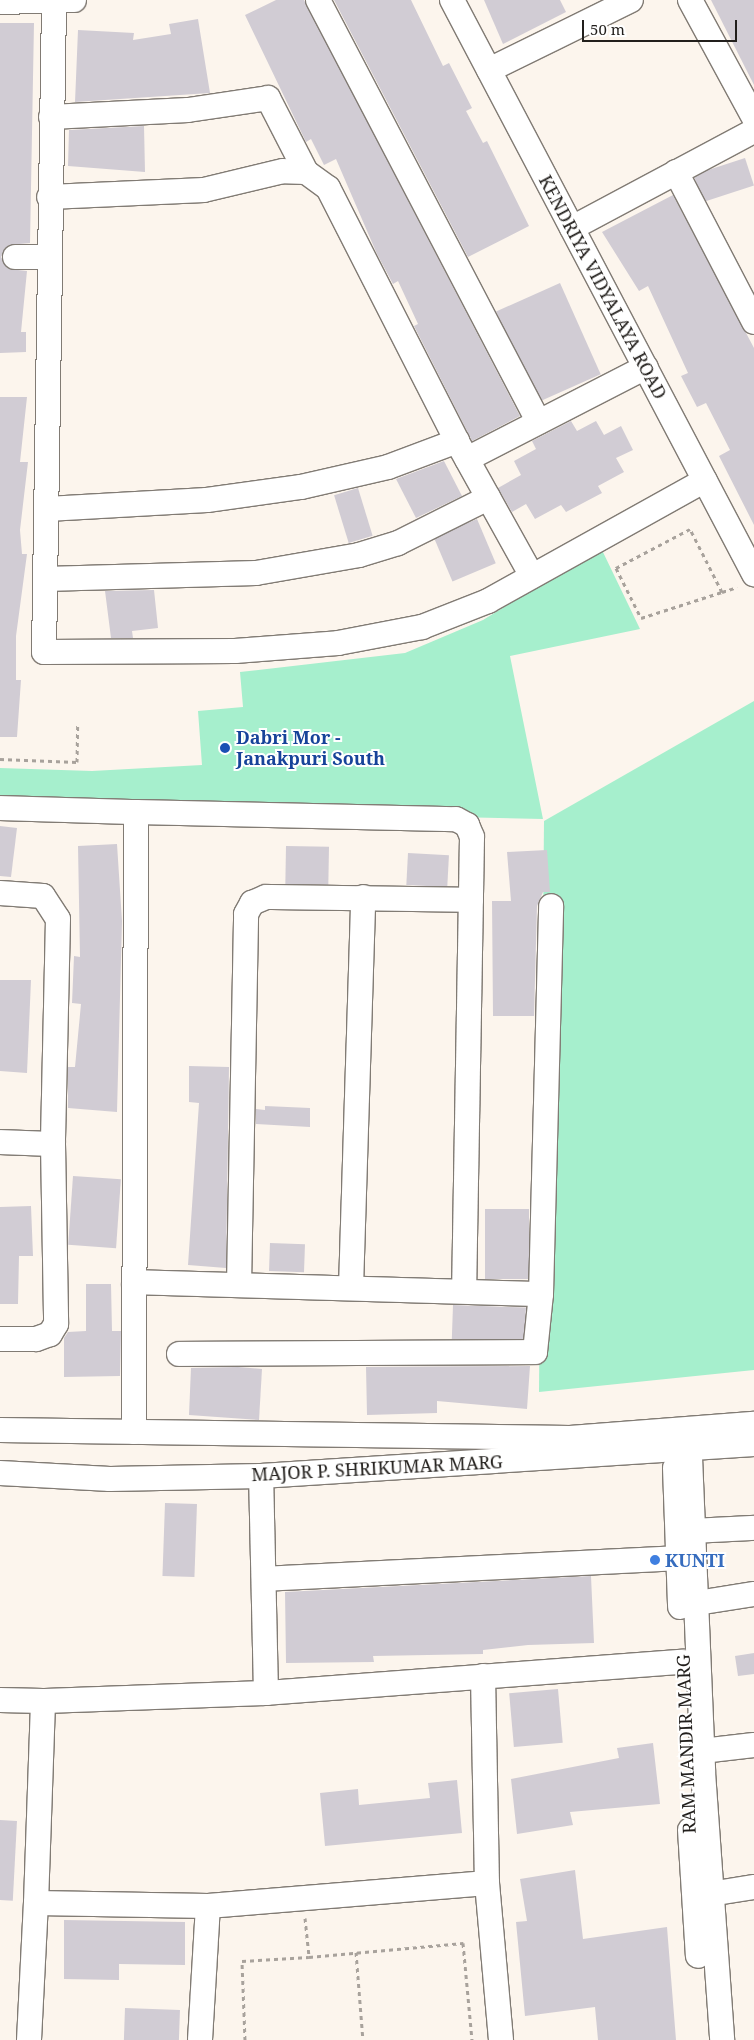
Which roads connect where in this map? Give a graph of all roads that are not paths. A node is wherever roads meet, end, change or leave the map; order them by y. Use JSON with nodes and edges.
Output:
{"nodes":[{"id":1,"x":318,"y":0,"type":"edge"},
{"id":2,"x":631,"y":0,"type":"edge"},
{"id":3,"x":690,"y":0,"type":"edge"},
{"id":4,"x":64,"y":1,"type":"edge"},
{"id":5,"x":454,"y":1,"type":"edge"},
{"id":6,"x":0,"y":2,"type":"edge"},
{"id":7,"x":490,"y":70,"type":"junction"},
{"id":8,"x":52,"y":117,"type":"junction"},
{"id":9,"x":754,"y":118,"type":"edge"},
{"id":10,"x":754,"y":131,"type":"edge"},
{"id":11,"x":306,"y":172,"type":"junction"},
{"id":12,"x":676,"y":172,"type":"junction"},
{"id":13,"x":50,"y":197,"type":"junction"},
{"id":14,"x":572,"y":228,"type":"junction"},
{"id":15,"x":15,"y":257,"type":"dead end"},
{"id":16,"x":49,"y":257,"type":"junction"},
{"id":17,"x":754,"y":322,"type":"edge"},
{"id":18,"x":646,"y":368,"type":"junction"},
{"id":19,"x":539,"y":422,"type":"junction"},
{"id":20,"x":462,"y":450,"type":"junction"},
{"id":21,"x":705,"y":480,"type":"junction"},
{"id":22,"x":488,"y":498,"type":"junction"},
{"id":23,"x":47,"y":509,"type":"junction"},
{"id":24,"x":754,"y":574,"type":"edge"},
{"id":25,"x":532,"y":576,"type":"junction"},
{"id":26,"x":45,"y":579,"type":"junction"},
{"id":27,"x":0,"y":808,"type":"edge"},
{"id":28,"x":136,"y":812,"type":"junction"},
{"id":29,"x":0,"y":893,"type":"edge"},
{"id":30,"x":363,"y":897,"type":"junction"},
{"id":31,"x":471,"y":900,"type":"junction"},
{"id":32,"x":551,"y":906,"type":"dead end"},
{"id":33,"x":0,"y":1142,"type":"edge"},
{"id":34,"x":53,"y":1144,"type":"junction"},
{"id":35,"x":134,"y":1282,"type":"junction"},
{"id":36,"x":238,"y":1285,"type":"junction"},
{"id":37,"x":352,"y":1288,"type":"junction"},
{"id":38,"x":464,"y":1291,"type":"junction"},
{"id":39,"x":541,"y":1294,"type":"junction"},
{"id":40,"x":0,"y":1339,"type":"edge"},
{"id":41,"x":179,"y":1354,"type":"dead end"},
{"id":42,"x":754,"y":1424,"type":"edge"},
{"id":43,"x":0,"y":1430,"type":"edge"},
{"id":44,"x":134,"y":1432,"type":"junction"},
{"id":45,"x":682,"y":1438,"type":"junction"},
{"id":46,"x":754,"y":1444,"type":"edge"},
{"id":47,"x":0,"y":1473,"type":"edge"},
{"id":48,"x":261,"y":1476,"type":"junction"},
{"id":49,"x":754,"y":1528,"type":"edge"},
{"id":50,"x":694,"y":1531,"type":"junction"},
{"id":51,"x":678,"y":1558,"type":"junction"},
{"id":52,"x":264,"y":1579,"type":"junction"},
{"id":53,"x":754,"y":1594,"type":"edge"},
{"id":54,"x":696,"y":1603,"type":"junction"},
{"id":55,"x":683,"y":1662,"type":"junction"},
{"id":56,"x":483,"y":1676,"type":"junction"},
{"id":57,"x":266,"y":1692,"type":"junction"},
{"id":58,"x":0,"y":1700,"type":"edge"},
{"id":59,"x":43,"y":1701,"type":"junction"},
{"id":60,"x":754,"y":1745,"type":"edge"},
{"id":61,"x":702,"y":1751,"type":"junction"},
{"id":62,"x":487,"y":1883,"type":"junction"},
{"id":63,"x":754,"y":1887,"type":"edge"},
{"id":64,"x":710,"y":1894,"type":"junction"},
{"id":65,"x":36,"y":1903,"type":"junction"},
{"id":66,"x":208,"y":1906,"type":"junction"},
{"id":67,"x":29,"y":2040,"type":"edge"},
{"id":68,"x":200,"y":2040,"type":"edge"},
{"id":69,"x":501,"y":2040,"type":"edge"},
{"id":70,"x":706,"y":2040,"type":"edge"},
{"id":71,"x":722,"y":2040,"type":"edge"}],
"edges":[{"from":1,"to":19,"type":"street"},
{"from":2,"to":7,"type":"street"},
{"from":3,"to":9,"type":"street"},
{"from":4,"to":6,"type":"street"},
{"from":4,"to":8,"type":"street"},
{"from":5,"to":7,"type":"street","name":"KENDRIYA VIDYALAYA ROAD"},
{"from":7,"to":14,"type":"street","name":"KENDRIYA VIDYALAYA ROAD"},
{"from":8,"to":11,"type":"street"},
{"from":8,"to":13,"type":"street"},
{"from":10,"to":12,"type":"street"},
{"from":11,"to":13,"type":"street"},
{"from":11,"to":20,"type":"street"},
{"from":12,"to":14,"type":"street"},
{"from":12,"to":17,"type":"street"},
{"from":13,"to":16,"type":"street"},
{"from":14,"to":18,"type":"street","name":"KENDRIYA VIDYALAYA ROAD"},
{"from":15,"to":16,"type":"street"},
{"from":16,"to":23,"type":"street"},
{"from":18,"to":19,"type":"street"},
{"from":18,"to":21,"type":"street","name":"KENDRIYA VIDYALAYA ROAD"},
{"from":19,"to":20,"type":"street"},
{"from":20,"to":22,"type":"street"},
{"from":20,"to":23,"type":"street"},
{"from":21,"to":24,"type":"street","name":"KENDRIYA VIDYALAYA ROAD"},
{"from":21,"to":25,"type":"street"},
{"from":22,"to":25,"type":"street"},
{"from":22,"to":26,"type":"street"},
{"from":23,"to":26,"type":"street"},
{"from":25,"to":26,"type":"street"},
{"from":27,"to":28,"type":"street"},
{"from":28,"to":31,"type":"street"},
{"from":28,"to":35,"type":"street"},
{"from":29,"to":34,"type":"street"},
{"from":30,"to":31,"type":"street"},
{"from":30,"to":36,"type":"street"},
{"from":30,"to":37,"type":"street"},
{"from":31,"to":38,"type":"street"},
{"from":32,"to":39,"type":"street"},
{"from":33,"to":34,"type":"street"},
{"from":34,"to":40,"type":"street"},
{"from":35,"to":36,"type":"street"},
{"from":35,"to":44,"type":"street"},
{"from":36,"to":37,"type":"street"},
{"from":37,"to":38,"type":"street"},
{"from":38,"to":39,"type":"street"},
{"from":39,"to":41,"type":"street"},
{"from":42,"to":45,"type":"street","name":"MAJOR P. SHRIKUMAR MARG"},
{"from":43,"to":44,"type":"street","name":"MAJOR P. SHRIKUMAR MARG"},
{"from":44,"to":45,"type":"street","name":"MAJOR P. SHRIKUMAR MARG"},
{"from":45,"to":46,"type":"street","name":"MAJOR P. SHRIKUMAR MARG"},
{"from":45,"to":48,"type":"street","name":"MAJOR P. SHRIKUMAR MARG"},
{"from":45,"to":50,"type":"street","name":"RAM MANDIR MARG"},
{"from":45,"to":51,"type":"street","name":"RAM MANDIR MARG"},
{"from":47,"to":48,"type":"street","name":"MAJOR P. SHRIKUMAR MARG"},
{"from":48,"to":52,"type":"street"},
{"from":49,"to":50,"type":"street"},
{"from":50,"to":54,"type":"street","name":"RAM MANDIR MARG"},
{"from":51,"to":52,"type":"street"},
{"from":51,"to":55,"type":"street","name":"RAM MANDIR MARG"},
{"from":52,"to":57,"type":"street"},
{"from":53,"to":54,"type":"street"},
{"from":54,"to":61,"type":"street","name":"RAM MANDIR MARG"},
{"from":55,"to":56,"type":"street"},
{"from":55,"to":70,"type":"street","name":"RAM MANDIR MARG"},
{"from":56,"to":57,"type":"street"},
{"from":56,"to":62,"type":"street"},
{"from":57,"to":59,"type":"street"},
{"from":58,"to":59,"type":"street"},
{"from":59,"to":65,"type":"street"},
{"from":60,"to":61,"type":"street"},
{"from":61,"to":64,"type":"street","name":"RAM MANDIR MARG"},
{"from":62,"to":66,"type":"street"},
{"from":62,"to":69,"type":"street"},
{"from":63,"to":64,"type":"street"},
{"from":64,"to":71,"type":"street","name":"RAM MANDIR MARG"},
{"from":65,"to":66,"type":"street"},
{"from":65,"to":67,"type":"street"},
{"from":66,"to":68,"type":"street"}]}
